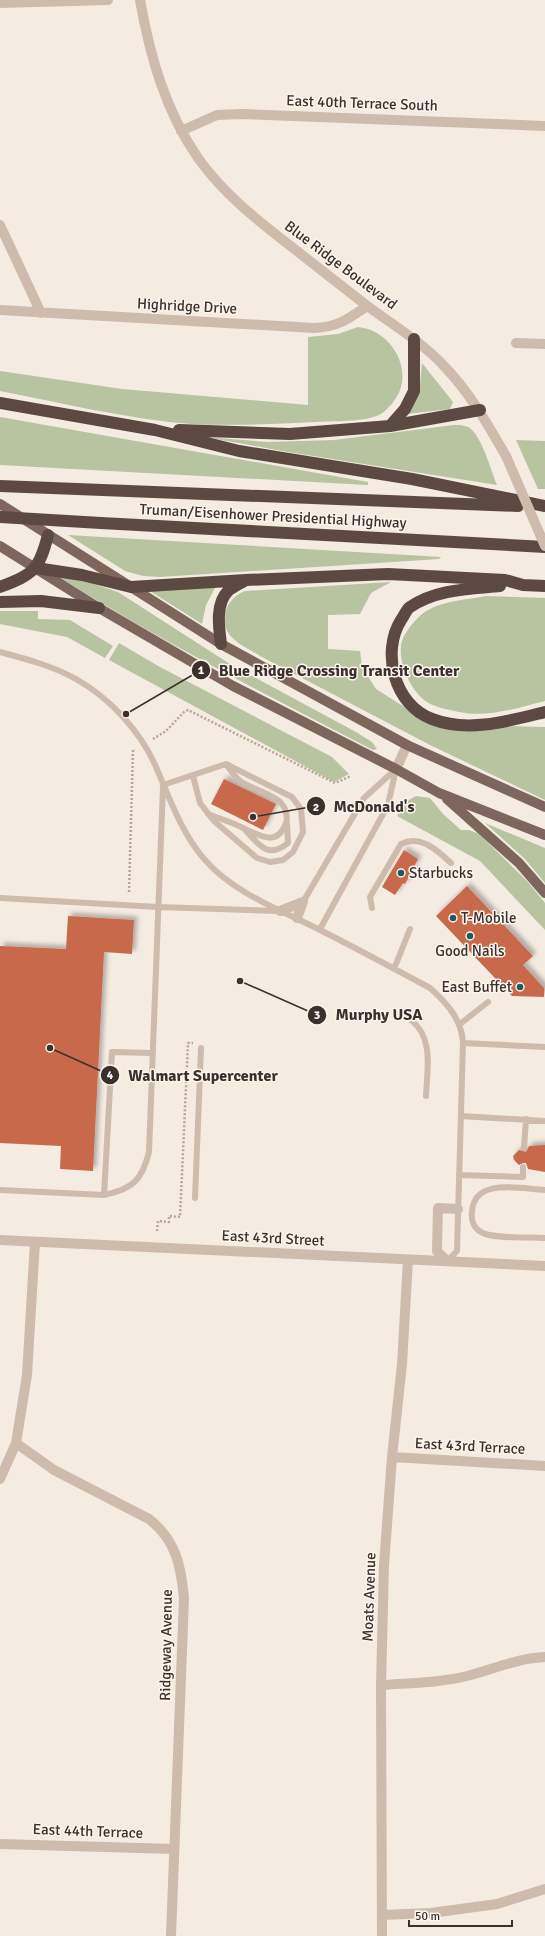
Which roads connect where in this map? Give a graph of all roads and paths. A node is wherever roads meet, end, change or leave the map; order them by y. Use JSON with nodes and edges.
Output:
{"nodes":[{"id":1,"x":108,"y":0,"type":"edge"},
{"id":2,"x":140,"y":0,"type":"edge"},
{"id":3,"x":0,"y":3,"type":"edge"},
{"id":4,"x":545,"y":126,"type":"edge"},
{"id":5,"x":181,"y":130,"type":"junction"},
{"id":6,"x":0,"y":225,"type":"edge"},
{"id":7,"x":367,"y":306,"type":"junction"},
{"id":8,"x":0,"y":310,"type":"edge"},
{"id":9,"x":42,"y":313,"type":"junction"},
{"id":10,"x":414,"y":339,"type":"junction"},
{"id":11,"x":516,"y":343,"type":"dead end"},
{"id":12,"x":545,"y":344,"type":"edge"},
{"id":13,"x":0,"y":403,"type":"edge"},
{"id":14,"x":480,"y":410,"type":"junction"},
{"id":15,"x":390,"y":426,"type":"junction"},
{"id":16,"x":155,"y":430,"type":"junction"},
{"id":17,"x":0,"y":486,"type":"edge"},
{"id":18,"x":0,"y":504,"type":"edge"},
{"id":19,"x":545,"y":506,"type":"edge"},
{"id":20,"x":0,"y":517,"type":"edge"},
{"id":21,"x":48,"y":535,"type":"junction"},
{"id":22,"x":0,"y":546,"type":"edge"},
{"id":23,"x":545,"y":546,"type":"edge"},
{"id":24,"x":36,"y":568,"type":"junction"},
{"id":25,"x":246,"y":580,"type":"junction"},
{"id":26,"x":523,"y":585,"type":"junction"},
{"id":27,"x":545,"y":586,"type":"edge"},
{"id":28,"x":0,"y":587,"type":"edge"},
{"id":29,"x":131,"y":587,"type":"junction"},
{"id":30,"x":0,"y":602,"type":"edge"},
{"id":31,"x":99,"y":608,"type":"junction"},
{"id":32,"x":221,"y":644,"type":"junction"},
{"id":33,"x":0,"y":652,"type":"edge"},
{"id":34,"x":545,"y":712,"type":"edge"},
{"id":35,"x":153,"y":739,"type":"dead end"},
{"id":36,"x":407,"y":745,"type":"junction"},
{"id":37,"x":136,"y":748,"type":"dead end"},
{"id":38,"x":226,"y":764,"type":"junction"},
{"id":39,"x":396,"y":768,"type":"junction"},
{"id":40,"x":193,"y":776,"type":"junction"},
{"id":41,"x":351,"y":776,"type":"dead end"},
{"id":42,"x":163,"y":785,"type":"junction"},
{"id":43,"x":439,"y":793,"type":"junction"},
{"id":44,"x":545,"y":807,"type":"edge"},
{"id":45,"x":207,"y":814,"type":"junction"},
{"id":46,"x":287,"y":819,"type":"junction"},
{"id":47,"x":242,"y":827,"type":"junction"},
{"id":48,"x":545,"y":835,"type":"edge"},
{"id":49,"x":451,"y":863,"type":"dead end"},
{"id":50,"x":129,"y":892,"type":"dead end"},
{"id":51,"x":545,"y":893,"type":"edge"},
{"id":52,"x":0,"y":898,"type":"edge"},
{"id":53,"x":303,"y":902,"type":"junction"},
{"id":54,"x":158,"y":907,"type":"junction"},
{"id":55,"x":372,"y":908,"type":"dead end"},
{"id":56,"x":280,"y":911,"type":"junction"},
{"id":57,"x":297,"y":918,"type":"junction"},
{"id":58,"x":320,"y":929,"type":"junction"},
{"id":59,"x":410,"y":929,"type":"dead end"},
{"id":60,"x":394,"y":969,"type":"junction"},
{"id":61,"x":488,"y":1002,"type":"dead end"},
{"id":62,"x":412,"y":1020,"type":"dead end"},
{"id":63,"x":460,"y":1024,"type":"junction"},
{"id":64,"x":193,"y":1043,"type":"dead end"},
{"id":65,"x":463,"y":1043,"type":"junction"},
{"id":66,"x":545,"y":1047,"type":"edge"},
{"id":67,"x":201,"y":1048,"type":"dead end"},
{"id":68,"x":152,"y":1053,"type":"junction"},
{"id":69,"x":426,"y":1096,"type":"dead end"},
{"id":70,"x":461,"y":1116,"type":"junction"},
{"id":71,"x":526,"y":1119,"type":"junction"},
{"id":72,"x":545,"y":1121,"type":"edge"},
{"id":73,"x":524,"y":1148,"type":"dead end"},
{"id":74,"x":523,"y":1167,"type":"dead end"},
{"id":75,"x":459,"y":1176,"type":"junction"},
{"id":76,"x":0,"y":1190,"type":"edge"},
{"id":77,"x":545,"y":1190,"type":"edge"},
{"id":78,"x":104,"y":1195,"type":"junction"},
{"id":79,"x":195,"y":1198,"type":"dead end"},
{"id":80,"x":458,"y":1209,"type":"junction"},
{"id":81,"x":157,"y":1231,"type":"dead end"},
{"id":82,"x":545,"y":1238,"type":"edge"},
{"id":83,"x":0,"y":1240,"type":"edge"},
{"id":84,"x":35,"y":1242,"type":"junction"},
{"id":85,"x":408,"y":1260,"type":"junction"},
{"id":86,"x":447,"y":1261,"type":"junction"},
{"id":87,"x":545,"y":1266,"type":"edge"},
{"id":88,"x":16,"y":1444,"type":"junction"},
{"id":89,"x":392,"y":1457,"type":"junction"},
{"id":90,"x":545,"y":1466,"type":"edge"},
{"id":91,"x":0,"y":1479,"type":"edge"},
{"id":92,"x":545,"y":1657,"type":"edge"},
{"id":93,"x":381,"y":1685,"type":"junction"},
{"id":94,"x":0,"y":1844,"type":"edge"},
{"id":95,"x":174,"y":1849,"type":"junction"},
{"id":96,"x":545,"y":1889,"type":"edge"},
{"id":97,"x":382,"y":1915,"type":"junction"},
{"id":98,"x":171,"y":1936,"type":"edge"},
{"id":99,"x":382,"y":1936,"type":"edge"}],
"edges":[{"from":1,"to":3,"type":"street"},
{"from":2,"to":5,"type":"street","name":"Blue Ridge Boulevard"},
{"from":4,"to":5,"type":"street","name":"East 40th Terrace South"},
{"from":5,"to":7,"type":"street","name":"Blue Ridge Boulevard"},
{"from":6,"to":9,"type":"street"},
{"from":7,"to":9,"type":"street","name":"Highridge Drive"},
{"from":7,"to":10,"type":"street","name":"Blue Ridge Boulevard"},
{"from":8,"to":9,"type":"street","name":"Highridge Drive"},
{"from":10,"to":14,"type":"street","name":"Blue Ridge Boulevard"},
{"from":10,"to":15,"type":"highway"},
{"from":11,"to":12,"type":"street"},
{"from":13,"to":16,"type":"highway"},
{"from":14,"to":15,"type":"highway"},
{"from":14,"to":23,"type":"street","name":"Blue Ridge Boulevard","bridge":true},
{"from":15,"to":16,"type":"highway"},
{"from":16,"to":19,"type":"highway"},
{"from":17,"to":19,"type":"highway","name":"Truman/Eisenhower Presidential Highway"},
{"from":18,"to":21,"type":"main road"},
{"from":20,"to":23,"type":"highway","name":"Truman/Eisenhower Presidential Highway","bridge":true},
{"from":21,"to":24,"type":"highway"},
{"from":21,"to":29,"type":"main road"},
{"from":22,"to":24,"type":"main road"},
{"from":24,"to":28,"type":"highway"},
{"from":24,"to":29,"type":"highway"},
{"from":24,"to":31,"type":"main road"},
{"from":25,"to":26,"type":"highway"},
{"from":25,"to":29,"type":"highway"},
{"from":25,"to":32,"type":"highway"},
{"from":26,"to":27,"type":"highway"},
{"from":26,"to":34,"type":"highway"},
{"from":29,"to":32,"type":"main road"},
{"from":30,"to":31,"type":"highway"},
{"from":31,"to":39,"type":"main road"},
{"from":32,"to":36,"type":"main road"},
{"from":33,"to":42,"type":"lane"},
{"from":35,"to":41,"type":"path"},
{"from":36,"to":39,"type":"street"},
{"from":36,"to":44,"type":"main road"},
{"from":37,"to":50,"type":"path"},
{"from":38,"to":40,"type":"lane"},
{"from":38,"to":45,"type":"lane"},
{"from":38,"to":46,"type":"lane"},
{"from":39,"to":43,"type":"main road"},
{"from":39,"to":53,"type":"lane"},
{"from":39,"to":58,"type":"lane"},
{"from":40,"to":42,"type":"lane"},
{"from":40,"to":45,"type":"lane"},
{"from":42,"to":54,"type":"lane"},
{"from":42,"to":56,"type":"lane"},
{"from":43,"to":48,"type":"main road"},
{"from":43,"to":51,"type":"main road"},
{"from":45,"to":47,"type":"lane"},
{"from":46,"to":47,"type":"lane"},
{"from":46,"to":47,"type":"lane"},
{"from":49,"to":55,"type":"lane"},
{"from":52,"to":54,"type":"lane"},
{"from":53,"to":56,"type":"street"},
{"from":53,"to":57,"type":"street"},
{"from":54,"to":56,"type":"lane"},
{"from":54,"to":68,"type":"lane"},
{"from":56,"to":57,"type":"lane"},
{"from":57,"to":58,"type":"lane"},
{"from":58,"to":60,"type":"lane"},
{"from":59,"to":60,"type":"lane"},
{"from":60,"to":63,"type":"lane"},
{"from":61,"to":63,"type":"lane"},
{"from":62,"to":69,"type":"lane"},
{"from":63,"to":65,"type":"lane"},
{"from":64,"to":81,"type":"path"},
{"from":65,"to":66,"type":"lane"},
{"from":65,"to":70,"type":"lane"},
{"from":67,"to":79,"type":"lane"},
{"from":68,"to":78,"type":"lane"},
{"from":68,"to":78,"type":"lane"},
{"from":70,"to":71,"type":"lane"},
{"from":70,"to":75,"type":"lane"},
{"from":71,"to":72,"type":"lane"},
{"from":71,"to":73,"type":"lane"},
{"from":74,"to":75,"type":"lane"},
{"from":75,"to":80,"type":"lane"},
{"from":76,"to":78,"type":"lane"},
{"from":77,"to":82,"type":"lane"},
{"from":80,"to":86,"type":"lane"},
{"from":80,"to":86,"type":"street"},
{"from":83,"to":84,"type":"street","name":"East 43rd Street"},
{"from":84,"to":85,"type":"street","name":"East 43rd Street"},
{"from":84,"to":88,"type":"street"},
{"from":85,"to":86,"type":"street","name":"East 43rd Street"},
{"from":85,"to":89,"type":"street","name":"Moats Avenue"},
{"from":86,"to":87,"type":"street","name":"East 43rd Street"},
{"from":88,"to":91,"type":"street"},
{"from":88,"to":95,"type":"street","name":"Ridgeway Avenue"},
{"from":89,"to":90,"type":"street","name":"East 43rd Terrace"},
{"from":89,"to":93,"type":"street","name":"Moats Avenue"},
{"from":92,"to":93,"type":"street"},
{"from":93,"to":97,"type":"street","name":"Moats Avenue"},
{"from":94,"to":95,"type":"street","name":"East 44th Terrace"},
{"from":95,"to":98,"type":"street","name":"Ridgeway Avenue"},
{"from":96,"to":97,"type":"street"},
{"from":97,"to":99,"type":"street","name":"Moats Avenue"}]}
